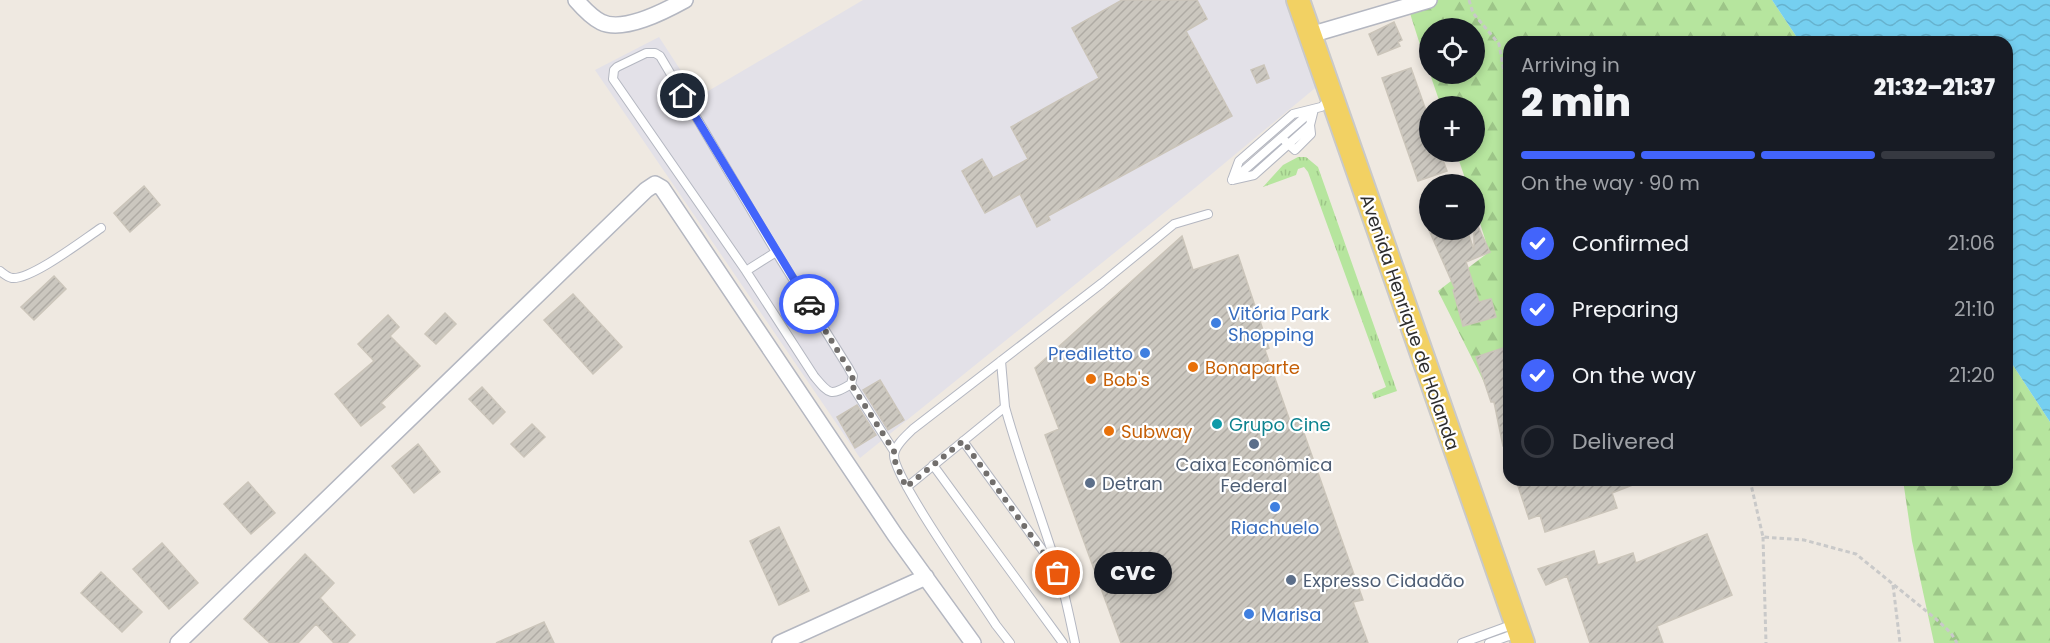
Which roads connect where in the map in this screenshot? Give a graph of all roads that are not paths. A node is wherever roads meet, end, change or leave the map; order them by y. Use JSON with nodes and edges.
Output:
{"nodes":[{"id":1,"x":576,"y":0,"type":"edge"},
{"id":2,"x":685,"y":0,"type":"edge"},
{"id":3,"x":1298,"y":0,"type":"edge"},
{"id":4,"x":1429,"y":0,"type":"edge"},
{"id":5,"x":1310,"y":35,"type":"junction"},
{"id":6,"x":1323,"y":104,"type":"junction"},
{"id":7,"x":1275,"y":129,"type":"junction"},
{"id":8,"x":1282,"y":137,"type":"junction"},
{"id":9,"x":1288,"y":144,"type":"junction"},
{"id":10,"x":1232,"y":180,"type":"junction"},
{"id":11,"x":1208,"y":214,"type":"dead end"},
{"id":12,"x":101,"y":228,"type":"dead end"},
{"id":13,"x":776,"y":252,"type":"junction"},
{"id":14,"x":0,"y":271,"type":"edge"},
{"id":15,"x":746,"y":271,"type":"junction"},
{"id":16,"x":1001,"y":361,"type":"junction"},
{"id":17,"x":851,"y":384,"type":"junction"},
{"id":18,"x":1005,"y":407,"type":"junction"},
{"id":19,"x":963,"y":441,"type":"junction"},
{"id":20,"x":894,"y":451,"type":"junction"},
{"id":21,"x":933,"y":465,"type":"junction"},
{"id":22,"x":906,"y":487,"type":"junction"},
{"id":23,"x":1058,"y":573,"type":"junction"},
{"id":24,"x":926,"y":577,"type":"junction"},
{"id":25,"x":1519,"y":636,"type":"edge"},
{"id":26,"x":178,"y":643,"type":"edge"},
{"id":27,"x":780,"y":643,"type":"edge"},
{"id":28,"x":973,"y":643,"type":"edge"},
{"id":29,"x":1010,"y":643,"type":"edge"},
{"id":30,"x":1063,"y":643,"type":"edge"},
{"id":31,"x":1076,"y":643,"type":"edge"},
{"id":32,"x":1462,"y":643,"type":"edge"},
{"id":33,"x":1489,"y":643,"type":"edge"}],
"edges":[{"from":1,"to":2,"type":"street"},
{"from":3,"to":5,"type":"main road","name":"Avenida Henrique de Holanda"},
{"from":4,"to":5,"type":"street"},
{"from":5,"to":6,"type":"main road","name":"Avenida Henrique de Holanda"},
{"from":6,"to":7,"type":"lane"},
{"from":6,"to":8,"type":"lane"},
{"from":6,"to":9,"type":"lane"},
{"from":6,"to":25,"type":"main road","name":"Avenida Henrique de Holanda"},
{"from":7,"to":8,"type":"lane"},
{"from":7,"to":10,"type":"lane"},
{"from":8,"to":9,"type":"lane"},
{"from":8,"to":10,"type":"lane"},
{"from":9,"to":10,"type":"lane"},
{"from":11,"to":16,"type":"lane"},
{"from":12,"to":14,"type":"lane"},
{"from":13,"to":15,"type":"lane"},
{"from":13,"to":15,"type":"lane"},
{"from":13,"to":17,"type":"lane"},
{"from":15,"to":17,"type":"lane"},
{"from":16,"to":18,"type":"lane"},
{"from":16,"to":20,"type":"lane"},
{"from":17,"to":20,"type":"lane"},
{"from":18,"to":19,"type":"lane"},
{"from":18,"to":23,"type":"lane"},
{"from":19,"to":21,"type":"lane"},
{"from":19,"to":23,"type":"lane"},
{"from":20,"to":22,"type":"lane"},
{"from":21,"to":22,"type":"lane"},
{"from":21,"to":30,"type":"lane"},
{"from":22,"to":29,"type":"lane"},
{"from":23,"to":31,"type":"lane"},
{"from":24,"to":26,"type":"street"},
{"from":24,"to":27,"type":"street"},
{"from":24,"to":28,"type":"street"},
{"from":25,"to":32,"type":"lane"},
{"from":25,"to":33,"type":"lane"}]}
